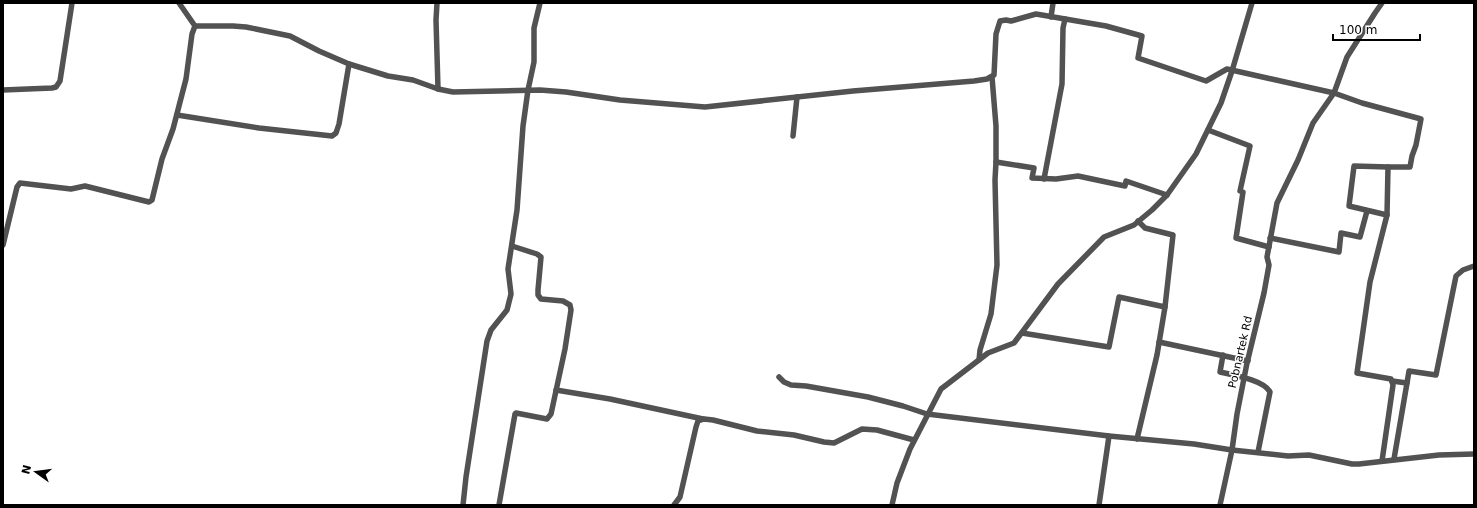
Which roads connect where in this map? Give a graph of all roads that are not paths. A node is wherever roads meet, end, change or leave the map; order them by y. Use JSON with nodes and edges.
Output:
{"nodes":[{"id":1,"x":72,"y":3,"type":"edge"},
{"id":2,"x":179,"y":3,"type":"edge"},
{"id":3,"x":437,"y":3,"type":"edge"},
{"id":4,"x":540,"y":3,"type":"edge"},
{"id":5,"x":1054,"y":3,"type":"edge"},
{"id":6,"x":1252,"y":3,"type":"edge"},
{"id":7,"x":1382,"y":3,"type":"edge"},
{"id":8,"x":1051,"y":17,"type":"junction"},
{"id":9,"x":1065,"y":19,"type":"junction"},
{"id":10,"x":195,"y":26,"type":"junction"},
{"id":11,"x":349,"y":64,"type":"junction"},
{"id":12,"x":1232,"y":71,"type":"junction"},
{"id":13,"x":992,"y":77,"type":"junction"},
{"id":14,"x":438,"y":89,"type":"junction"},
{"id":15,"x":3,"y":90,"type":"edge"},
{"id":16,"x":528,"y":90,"type":"junction"},
{"id":17,"x":1334,"y":93,"type":"junction"},
{"id":18,"x":797,"y":97,"type":"junction"},
{"id":19,"x":177,"y":115,"type":"junction"},
{"id":20,"x":1208,"y":130,"type":"junction"},
{"id":21,"x":793,"y":136,"type":"dead end"},
{"id":22,"x":996,"y":162,"type":"junction"},
{"id":23,"x":1388,"y":167,"type":"junction"},
{"id":24,"x":1044,"y":179,"type":"junction"},
{"id":25,"x":1167,"y":195,"type":"junction"},
{"id":26,"x":1367,"y":211,"type":"junction"},
{"id":27,"x":1387,"y":215,"type":"junction"},
{"id":28,"x":1138,"y":221,"type":"junction"},
{"id":29,"x":1270,"y":238,"type":"junction"},
{"id":30,"x":3,"y":245,"type":"edge"},
{"id":31,"x":512,"y":246,"type":"junction"},
{"id":32,"x":1269,"y":247,"type":"junction"},
{"id":33,"x":1474,"y":266,"type":"edge"},
{"id":34,"x":1165,"y":307,"type":"junction"},
{"id":35,"x":1022,"y":333,"type":"junction"},
{"id":36,"x":1159,"y":342,"type":"junction"},
{"id":37,"x":1223,"y":355,"type":"junction"},
{"id":38,"x":979,"y":360,"type":"junction"},
{"id":39,"x":1248,"y":361,"type":"junction"},
{"id":40,"x":779,"y":377,"type":"dead end"},
{"id":41,"x":1244,"y":378,"type":"junction"},
{"id":42,"x":1392,"y":381,"type":"junction"},
{"id":43,"x":1408,"y":383,"type":"junction"},
{"id":44,"x":556,"y":390,"type":"junction"},
{"id":45,"x":927,"y":414,"type":"junction"},
{"id":46,"x":704,"y":420,"type":"junction"},
{"id":47,"x":1109,"y":436,"type":"junction"},
{"id":48,"x":1137,"y":439,"type":"junction"},
{"id":49,"x":914,"y":440,"type":"junction"},
{"id":50,"x":1232,"y":450,"type":"junction"},
{"id":51,"x":1258,"y":452,"type":"junction"},
{"id":52,"x":1474,"y":454,"type":"edge"},
{"id":53,"x":1394,"y":459,"type":"junction"},
{"id":54,"x":1382,"y":461,"type":"junction"},
{"id":55,"x":463,"y":505,"type":"edge"},
{"id":56,"x":499,"y":505,"type":"edge"},
{"id":57,"x":674,"y":505,"type":"edge"},
{"id":58,"x":892,"y":505,"type":"edge"},
{"id":59,"x":1099,"y":505,"type":"edge"},
{"id":60,"x":1220,"y":505,"type":"edge"}],
"edges":[{"from":1,"to":15,"type":"street"},
{"from":2,"to":10,"type":"street"},
{"from":3,"to":14,"type":"street"},
{"from":4,"to":16,"type":"street"},
{"from":5,"to":8,"type":"street"},
{"from":6,"to":12,"type":"street"},
{"from":7,"to":17,"type":"street","name":"Pobnartek Rd"},
{"from":8,"to":9,"type":"street"},
{"from":8,"to":13,"type":"street"},
{"from":9,"to":12,"type":"street"},
{"from":9,"to":24,"type":"street"},
{"from":10,"to":11,"type":"street"},
{"from":10,"to":19,"type":"street"},
{"from":11,"to":14,"type":"street"},
{"from":11,"to":19,"type":"street"},
{"from":12,"to":17,"type":"street"},
{"from":12,"to":20,"type":"street"},
{"from":13,"to":18,"type":"street"},
{"from":13,"to":22,"type":"street"},
{"from":14,"to":16,"type":"street"},
{"from":16,"to":18,"type":"street"},
{"from":16,"to":31,"type":"street"},
{"from":17,"to":23,"type":"street"},
{"from":17,"to":29,"type":"street","name":"Pobnartek Rd"},
{"from":18,"to":21,"type":"street"},
{"from":19,"to":30,"type":"street"},
{"from":20,"to":25,"type":"street"},
{"from":20,"to":32,"type":"street"},
{"from":22,"to":24,"type":"street"},
{"from":22,"to":38,"type":"street"},
{"from":23,"to":26,"type":"street"},
{"from":23,"to":27,"type":"street"},
{"from":24,"to":25,"type":"street"},
{"from":25,"to":28,"type":"street"},
{"from":26,"to":27,"type":"street"},
{"from":26,"to":29,"type":"street"},
{"from":27,"to":42,"type":"street"},
{"from":28,"to":34,"type":"street"},
{"from":28,"to":35,"type":"street"},
{"from":29,"to":32,"type":"street","name":"Pobnartek Rd"},
{"from":31,"to":44,"type":"street"},
{"from":31,"to":55,"type":"street"},
{"from":32,"to":39,"type":"street","name":"Pobnartek Rd"},
{"from":33,"to":43,"type":"street"},
{"from":34,"to":35,"type":"street"},
{"from":34,"to":36,"type":"street"},
{"from":35,"to":38,"type":"street"},
{"from":36,"to":37,"type":"street"},
{"from":36,"to":48,"type":"street"},
{"from":37,"to":39,"type":"street"},
{"from":37,"to":41,"type":"street"},
{"from":38,"to":45,"type":"street"},
{"from":39,"to":41,"type":"street","name":"Pobnartek Rd"},
{"from":40,"to":45,"type":"street"},
{"from":41,"to":50,"type":"street","name":"Pobnartek Rd"},
{"from":41,"to":51,"type":"street"},
{"from":42,"to":43,"type":"street"},
{"from":42,"to":54,"type":"street"},
{"from":43,"to":53,"type":"street"},
{"from":44,"to":46,"type":"street"},
{"from":44,"to":56,"type":"street"},
{"from":45,"to":47,"type":"street"},
{"from":45,"to":49,"type":"street"},
{"from":46,"to":49,"type":"street"},
{"from":46,"to":57,"type":"street"},
{"from":47,"to":48,"type":"street"},
{"from":47,"to":59,"type":"street"},
{"from":48,"to":50,"type":"street"},
{"from":49,"to":58,"type":"street"},
{"from":50,"to":51,"type":"street"},
{"from":50,"to":60,"type":"street","name":"Pobnartek Rd"},
{"from":51,"to":54,"type":"street"},
{"from":52,"to":53,"type":"street"},
{"from":53,"to":54,"type":"street"}]}
